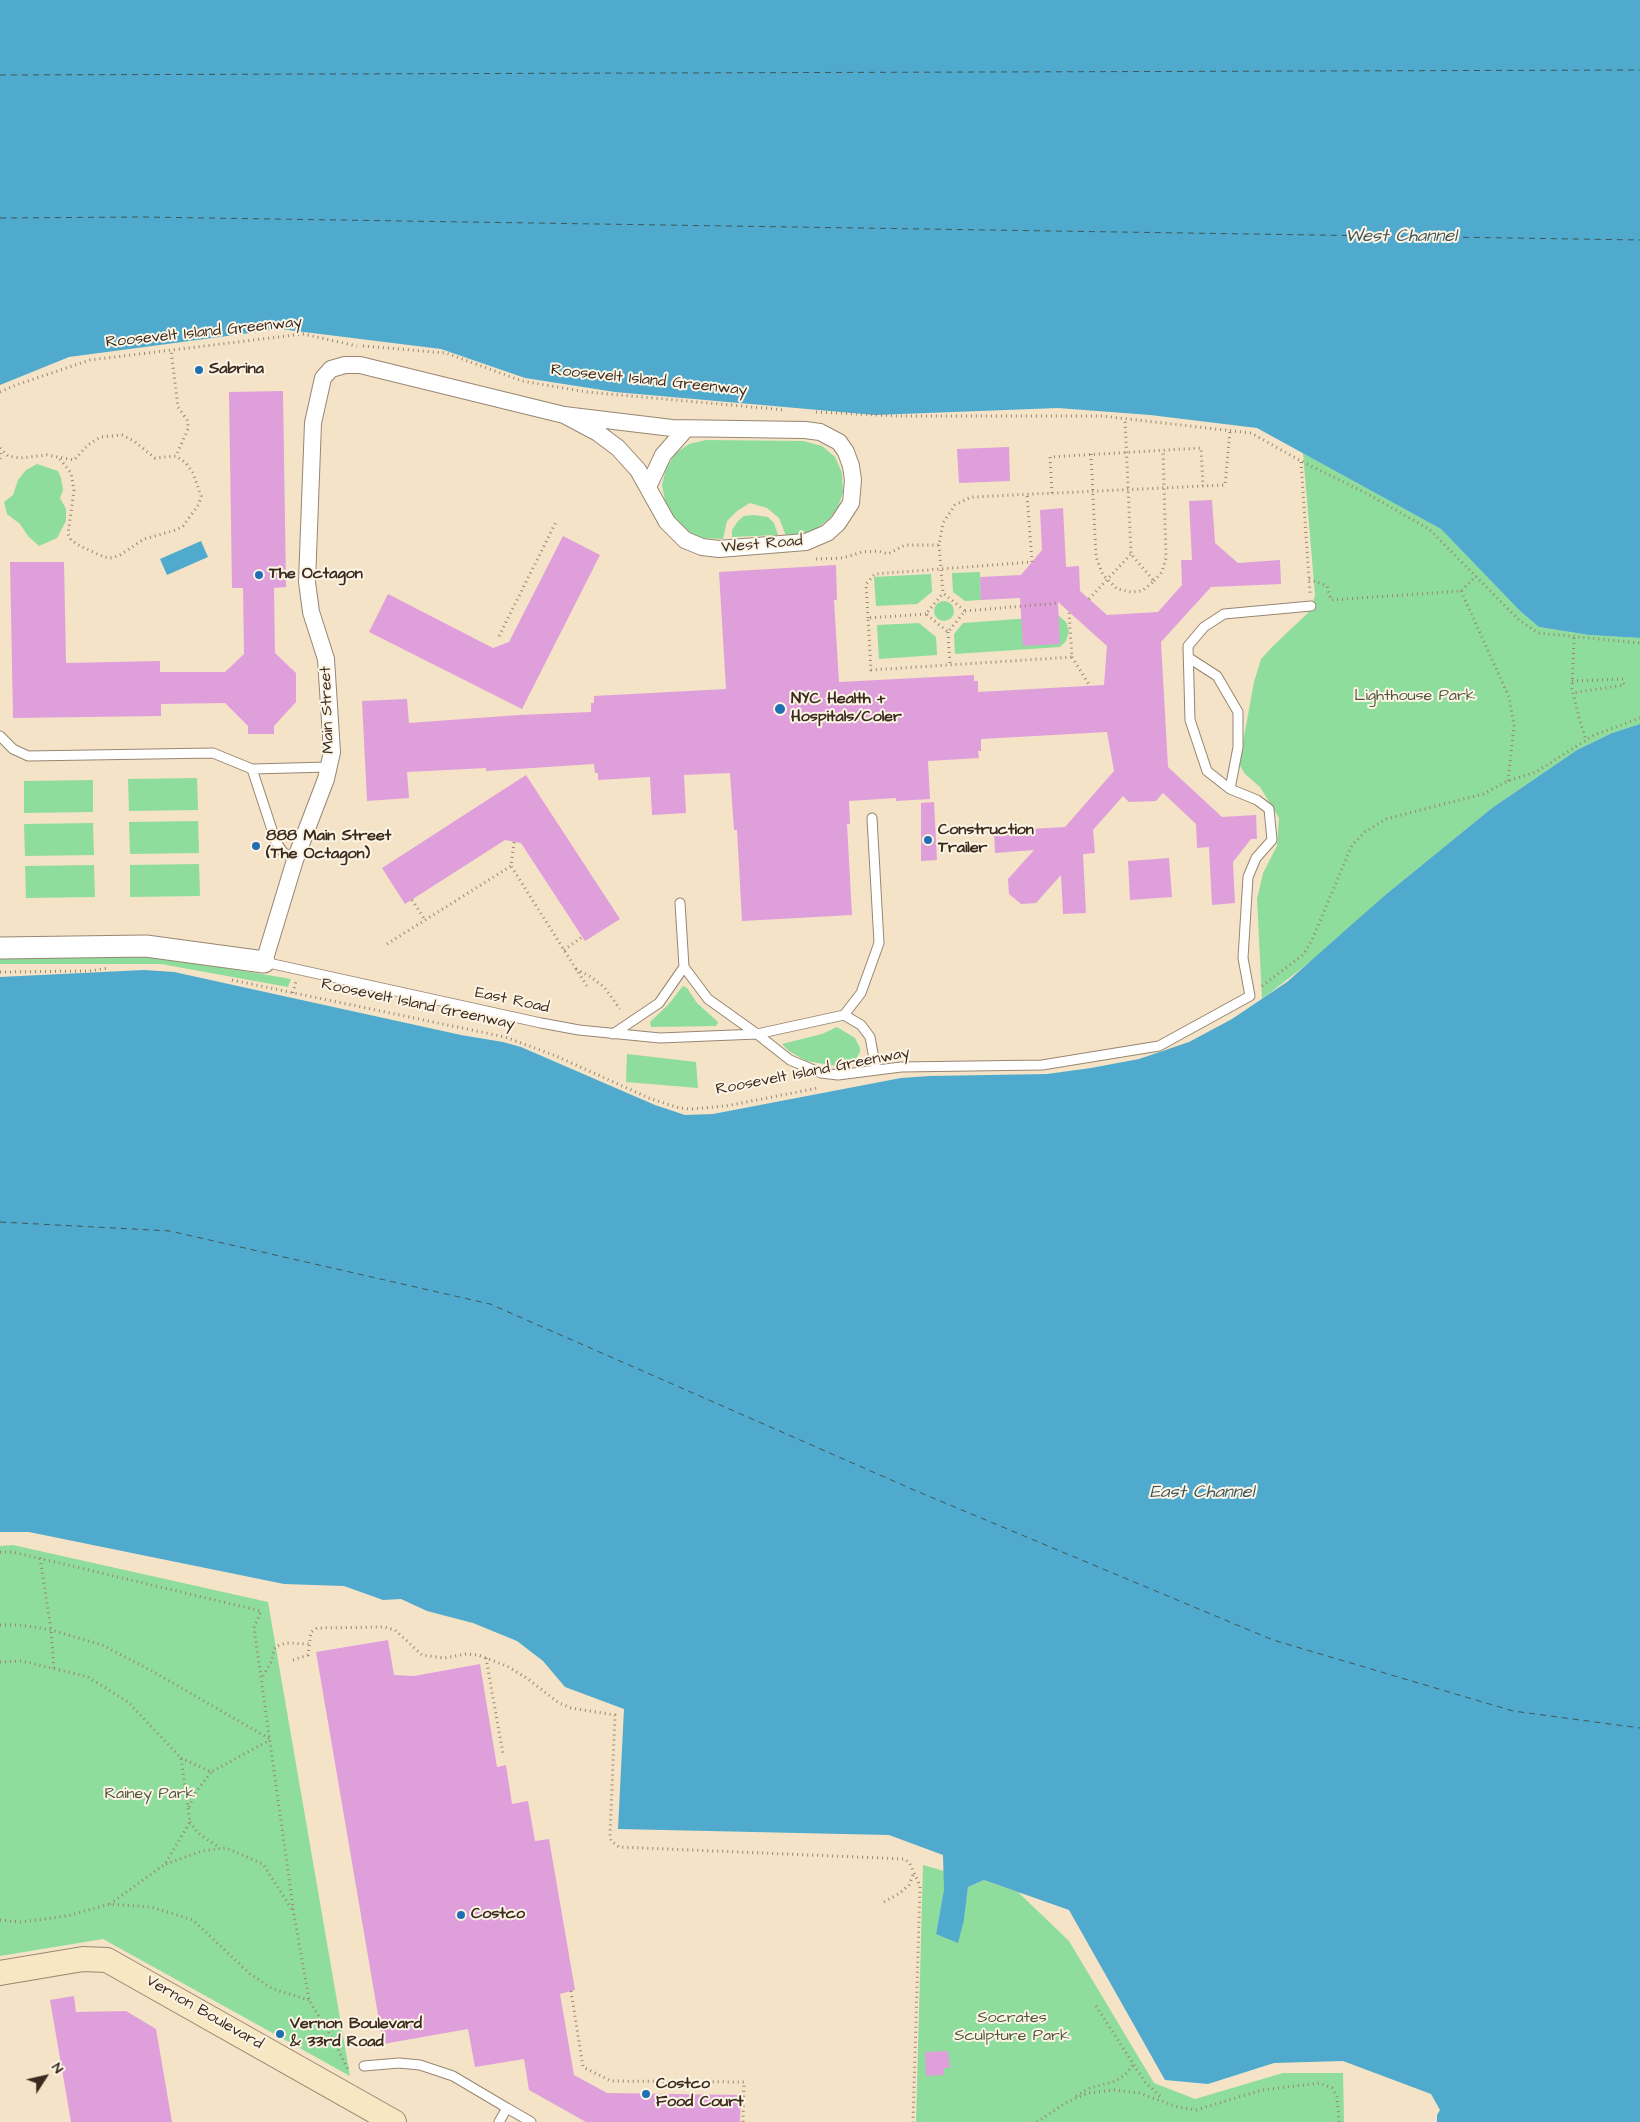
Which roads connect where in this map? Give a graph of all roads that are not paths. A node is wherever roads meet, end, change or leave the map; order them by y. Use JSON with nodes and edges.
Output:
{"nodes":[{"id":1,"x":331,"y":369,"type":"joint"},
{"id":2,"x":564,"y":415,"type":"junction"},
{"id":3,"x":686,"y":429,"type":"junction"},
{"id":4,"x":648,"y":486,"type":"junction"},
{"id":5,"x":1311,"y":606,"type":"road end"},
{"id":6,"x":1189,"y":658,"type":"junction"},
{"id":7,"x":0,"y":736,"type":"edge"},
{"id":8,"x":329,"y":767,"type":"junction"},
{"id":9,"x":252,"y":769,"type":"junction"},
{"id":10,"x":1230,"y":789,"type":"junction"},
{"id":11,"x":872,"y":818,"type":"dead end"},
{"id":12,"x":295,"y":860,"type":"junction"},
{"id":13,"x":680,"y":903,"type":"dead end"},
{"id":14,"x":0,"y":948,"type":"edge"},
{"id":15,"x":264,"y":962,"type":"junction"},
{"id":16,"x":684,"y":967,"type":"junction"},
{"id":17,"x":844,"y":1015,"type":"junction"},
{"id":18,"x":613,"y":1034,"type":"junction"},
{"id":19,"x":757,"y":1034,"type":"junction"},
{"id":20,"x":876,"y":1069,"type":"junction"},
{"id":21,"x":0,"y":1973,"type":"edge"},
{"id":22,"x":364,"y":2066,"type":"dead end"},
{"id":23,"x":507,"y":2108,"type":"junction"},
{"id":24,"x":369,"y":2114,"type":"edge"},
{"id":25,"x":394,"y":2122,"type":"edge"},
{"id":26,"x":499,"y":2122,"type":"edge"},
{"id":27,"x":531,"y":2122,"type":"edge"}],
"edges":[{"from":1,"to":2,"type":"street","name":"West Road"},
{"from":1,"to":8,"type":"street","name":"Main Street"},
{"from":2,"to":3,"type":"street","name":"West Road"},
{"from":2,"to":4,"type":"street","name":"West Road"},
{"from":3,"to":4,"type":"street"},
{"from":3,"to":4,"type":"street","name":"West Road"},
{"from":5,"to":6,"type":"lane"},
{"from":6,"to":10,"type":"lane"},
{"from":6,"to":10,"type":"lane"},
{"from":7,"to":9,"type":"lane"},
{"from":8,"to":9,"type":"lane"},
{"from":8,"to":12,"type":"street","name":"Main Street"},
{"from":9,"to":12,"type":"lane"},
{"from":10,"to":20,"type":"lane","name":"Roosevelt Island Greenway"},
{"from":11,"to":17,"type":"lane"},
{"from":12,"to":15,"type":"street","name":"Main Street"},
{"from":13,"to":16,"type":"lane"},
{"from":14,"to":15,"type":"street"},
{"from":15,"to":18,"type":"lane","name":"East Road"},
{"from":16,"to":18,"type":"lane"},
{"from":16,"to":19,"type":"lane"},
{"from":17,"to":19,"type":"lane","name":"East Road"},
{"from":17,"to":20,"type":"lane"},
{"from":18,"to":19,"type":"lane","name":"East Road"},
{"from":19,"to":20,"type":"lane"},
{"from":21,"to":24,"type":"main road","name":"Vernon Boulevard"},
{"from":22,"to":23,"type":"lane"},
{"from":23,"to":26,"type":"lane"},
{"from":23,"to":27,"type":"lane"},
{"from":24,"to":25,"type":"main road","name":"Vernon Boulevard"}]}
